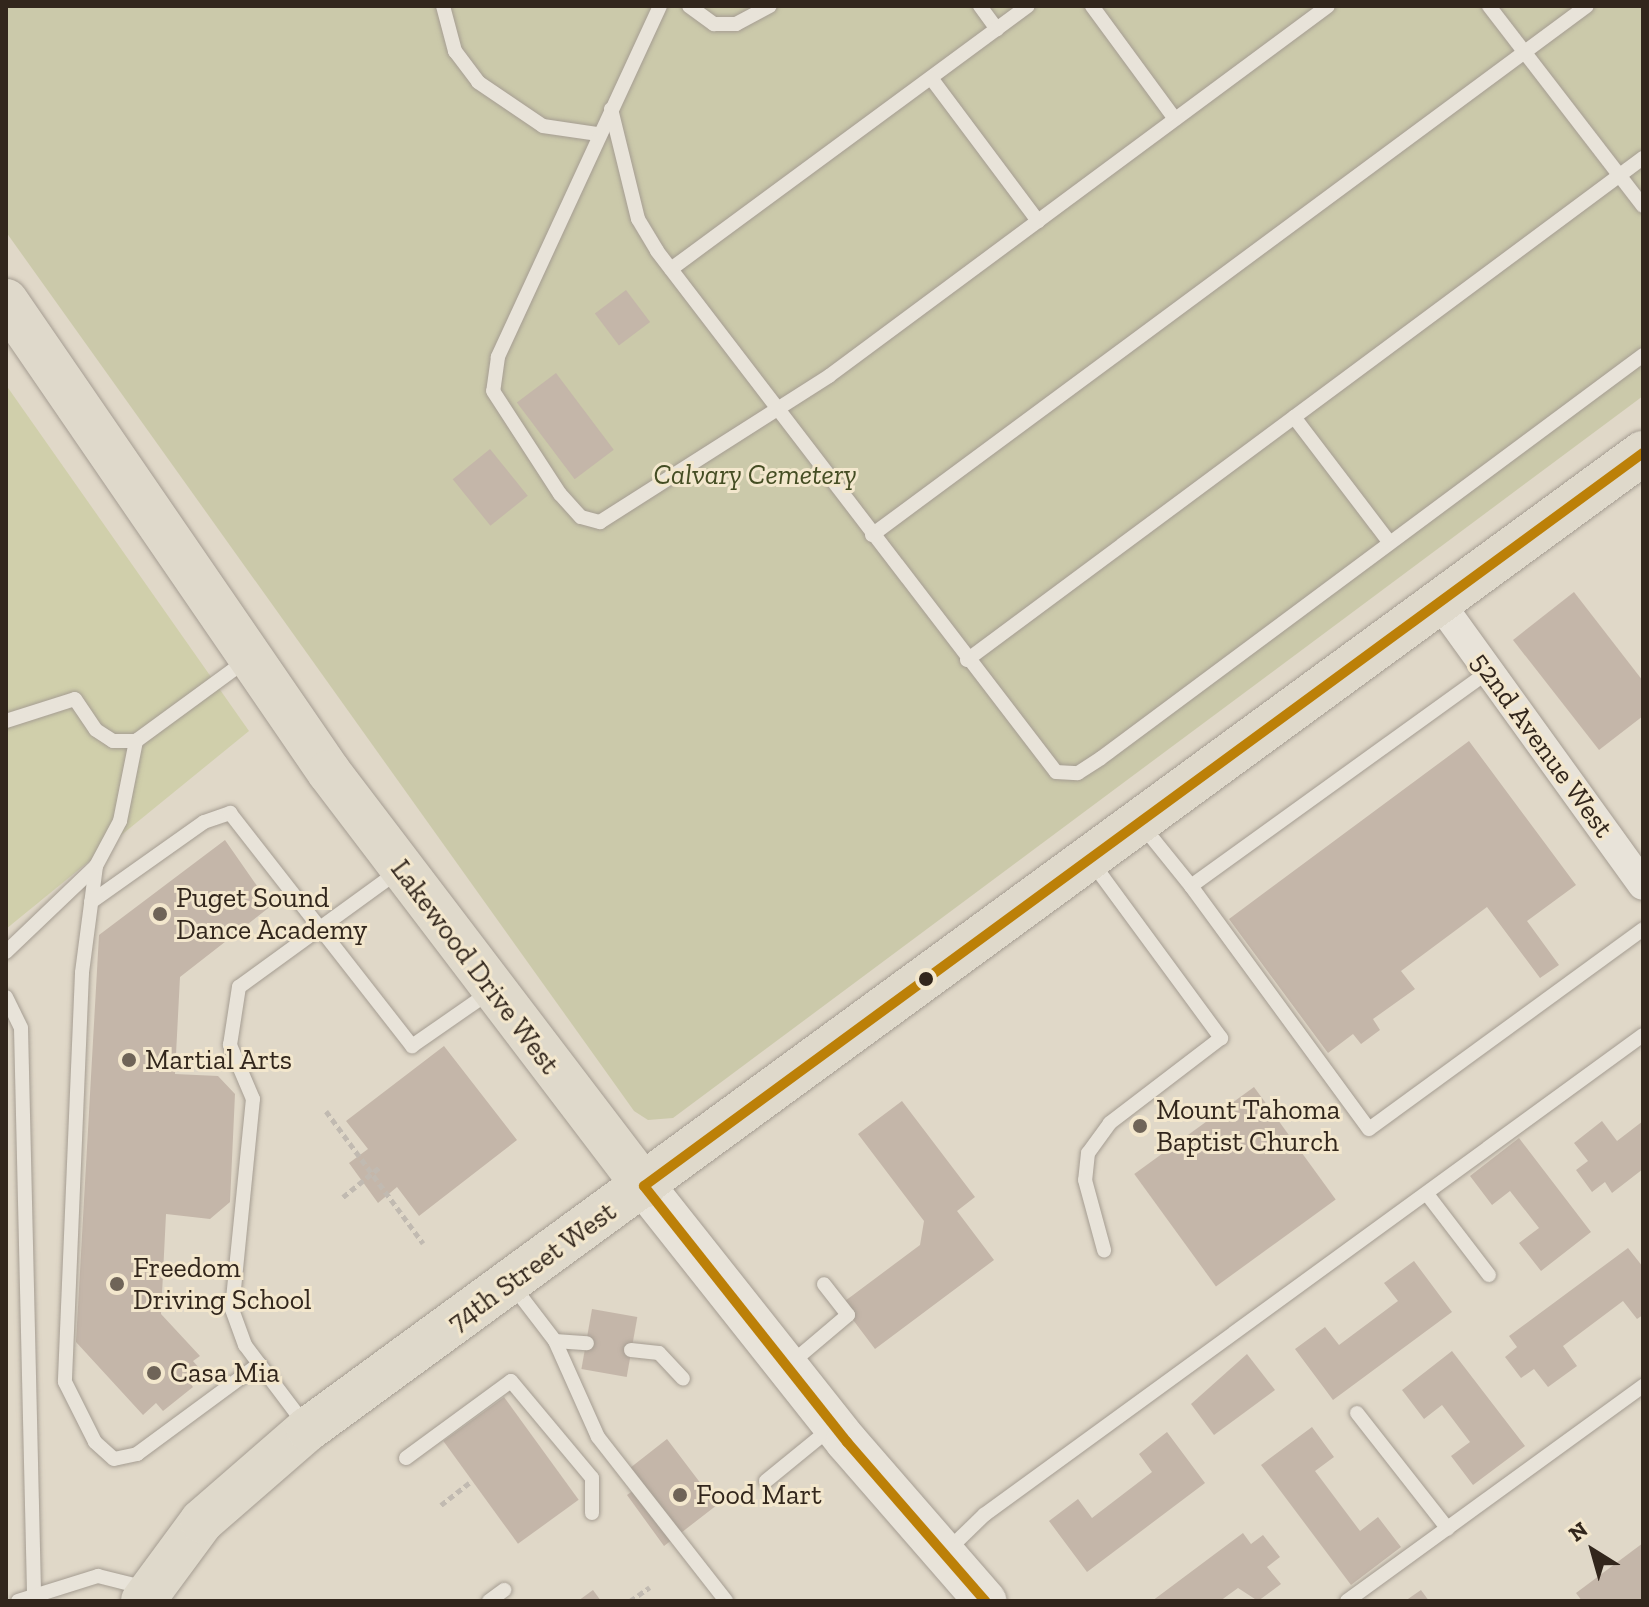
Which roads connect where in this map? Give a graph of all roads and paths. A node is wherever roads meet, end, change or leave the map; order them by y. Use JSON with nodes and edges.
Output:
{"nodes":[{"id":1,"x":443,"y":6,"type":"edge"},
{"id":2,"x":660,"y":6,"type":"edge"},
{"id":3,"x":689,"y":6,"type":"edge"},
{"id":4,"x":770,"y":6,"type":"edge"},
{"id":5,"x":980,"y":6,"type":"edge"},
{"id":6,"x":1028,"y":6,"type":"edge"},
{"id":7,"x":1092,"y":6,"type":"edge"},
{"id":8,"x":1328,"y":6,"type":"edge"},
{"id":9,"x":1489,"y":6,"type":"edge"},
{"id":10,"x":1587,"y":6,"type":"edge"},
{"id":11,"x":997,"y":29,"type":"junction"},
{"id":12,"x":1524,"y":53,"type":"junction"},
{"id":13,"x":931,"y":78,"type":"junction"},
{"id":14,"x":611,"y":109,"type":"junction"},
{"id":15,"x":1175,"y":119,"type":"junction"},
{"id":16,"x":598,"y":134,"type":"junction"},
{"id":17,"x":1643,"y":158,"type":"edge"},
{"id":18,"x":1620,"y":175,"type":"junction"},
{"id":19,"x":1643,"y":206,"type":"edge"},
{"id":20,"x":1038,"y":221,"type":"junction"},
{"id":21,"x":671,"y":269,"type":"junction"},
{"id":22,"x":6,"y":301,"type":"edge"},
{"id":23,"x":1643,"y":355,"type":"edge"},
{"id":24,"x":777,"y":410,"type":"junction"},
{"id":25,"x":1294,"y":417,"type":"junction"},
{"id":26,"x":1641,"y":457,"type":"edge"},
{"id":27,"x":872,"y":535,"type":"junction"},
{"id":28,"x":1390,"y":543,"type":"junction"},
{"id":29,"x":1441,"y":605,"type":"junction"},
{"id":30,"x":248,"y":659,"type":"junction"},
{"id":31,"x":967,"y":660,"type":"junction"},
{"id":32,"x":1489,"y":671,"type":"junction"},
{"id":33,"x":6,"y":721,"type":"edge"},
{"id":34,"x":136,"y":741,"type":"junction"},
{"id":35,"x":1141,"y":823,"type":"junction"},
{"id":36,"x":1090,"y":861,"type":"junction"},
{"id":37,"x":96,"y":866,"type":"junction"},
{"id":38,"x":401,"y":870,"type":"junction"},
{"id":39,"x":1643,"y":885,"type":"edge"},
{"id":40,"x":1191,"y":886,"type":"junction"},
{"id":41,"x":91,"y":902,"type":"junction"},
{"id":42,"x":321,"y":928,"type":"junction"},
{"id":43,"x":1643,"y":929,"type":"edge"},
{"id":44,"x":6,"y":952,"type":"edge"},
{"id":45,"x":491,"y":990,"type":"junction"},
{"id":46,"x":6,"y":997,"type":"edge"},
{"id":47,"x":1643,"y":1035,"type":"edge"},
{"id":48,"x":326,"y":1111,"type":"dead end"},
{"id":49,"x":381,"y":1166,"type":"dead end"},
{"id":50,"x":372,"y":1174,"type":"junction"},
{"id":51,"x":644,"y":1186,"type":"junction"},
{"id":52,"x":1427,"y":1194,"type":"junction"},
{"id":53,"x":343,"y":1197,"type":"dead end"},
{"id":54,"x":21,"y":1209,"type":"junction"},
{"id":55,"x":6,"y":1215,"type":"edge"},
{"id":56,"x":423,"y":1243,"type":"dead end"},
{"id":57,"x":1104,"y":1250,"type":"dead end"},
{"id":58,"x":1489,"y":1275,"type":"dead end"},
{"id":59,"x":510,"y":1282,"type":"junction"},
{"id":60,"x":824,"y":1284,"type":"dead end"},
{"id":61,"x":555,"y":1341,"type":"junction"},
{"id":62,"x":587,"y":1343,"type":"dead end"},
{"id":63,"x":631,"y":1350,"type":"dead end"},
{"id":64,"x":259,"y":1364,"type":"junction"},
{"id":65,"x":787,"y":1367,"type":"junction"},
{"id":66,"x":683,"y":1379,"type":"dead end"},
{"id":67,"x":1643,"y":1386,"type":"edge"},
{"id":68,"x":1357,"y":1413,"type":"dead end"},
{"id":69,"x":834,"y":1426,"type":"junction"},
{"id":70,"x":308,"y":1429,"type":"junction"},
{"id":71,"x":406,"y":1458,"type":"dead end"},
{"id":72,"x":766,"y":1481,"type":"dead end"},
{"id":73,"x":469,"y":1483,"type":"dead end"},
{"id":74,"x":441,"y":1505,"type":"dead end"},
{"id":75,"x":592,"y":1513,"type":"dead end"},
{"id":76,"x":1448,"y":1529,"type":"junction"},
{"id":77,"x":944,"y":1554,"type":"junction"},
{"id":78,"x":650,"y":1587,"type":"dead end"},
{"id":79,"x":504,"y":1590,"type":"dead end"},
{"id":80,"x":34,"y":1593,"type":"junction"},
{"id":81,"x":146,"y":1595,"type":"edge"},
{"id":82,"x":18,"y":1601,"type":"edge"},
{"id":83,"x":489,"y":1601,"type":"edge"},
{"id":84,"x":630,"y":1601,"type":"edge"},
{"id":85,"x":726,"y":1601,"type":"edge"},
{"id":86,"x":985,"y":1601,"type":"edge"},
{"id":87,"x":1347,"y":1601,"type":"edge"}],
"edges":[{"from":1,"to":16,"type":"lane"},
{"from":2,"to":14,"type":"lane"},
{"from":3,"to":4,"type":"lane"},
{"from":5,"to":11,"type":"lane"},
{"from":6,"to":11,"type":"lane"},
{"from":7,"to":15,"type":"lane"},
{"from":8,"to":15,"type":"lane"},
{"from":9,"to":12,"type":"lane"},
{"from":10,"to":12,"type":"lane"},
{"from":11,"to":13,"type":"lane"},
{"from":12,"to":18,"type":"lane"},
{"from":12,"to":27,"type":"lane"},
{"from":13,"to":20,"type":"lane"},
{"from":13,"to":21,"type":"lane"},
{"from":14,"to":16,"type":"lane"},
{"from":14,"to":21,"type":"lane"},
{"from":15,"to":20,"type":"lane"},
{"from":16,"to":24,"type":"lane"},
{"from":17,"to":18,"type":"lane"},
{"from":18,"to":19,"type":"lane"},
{"from":18,"to":25,"type":"lane"},
{"from":20,"to":24,"type":"lane"},
{"from":21,"to":24,"type":"lane"},
{"from":22,"to":30,"type":"main road","name":"Lakewood Drive West"},
{"from":23,"to":28,"type":"lane"},
{"from":24,"to":27,"type":"lane"},
{"from":25,"to":28,"type":"lane"},
{"from":25,"to":31,"type":"lane"},
{"from":26,"to":29,"type":"main road","name":"74th Street West"},
{"from":27,"to":31,"type":"lane"},
{"from":28,"to":31,"type":"lane"},
{"from":29,"to":32,"type":"street","name":"52nd Avenue West"},
{"from":29,"to":35,"type":"main road","name":"74th Street West"},
{"from":30,"to":34,"type":"lane"},
{"from":30,"to":38,"type":"main road","name":"Lakewood Drive West"},
{"from":32,"to":39,"type":"street","name":"52nd Avenue West"},
{"from":32,"to":40,"type":"lane"},
{"from":33,"to":34,"type":"lane"},
{"from":34,"to":37,"type":"lane"},
{"from":35,"to":36,"type":"main road","name":"74th Street West"},
{"from":35,"to":40,"type":"lane"},
{"from":36,"to":51,"type":"main road","name":"74th Street West"},
{"from":36,"to":57,"type":"lane"},
{"from":37,"to":41,"type":"lane"},
{"from":37,"to":44,"type":"lane"},
{"from":38,"to":42,"type":"lane"},
{"from":38,"to":45,"type":"main road","name":"Lakewood Drive West"},
{"from":40,"to":43,"type":"lane"},
{"from":41,"to":42,"type":"lane"},
{"from":41,"to":64,"type":"lane"},
{"from":42,"to":45,"type":"lane"},
{"from":42,"to":64,"type":"lane"},
{"from":45,"to":51,"type":"main road","name":"Lakewood Drive West"},
{"from":46,"to":54,"type":"lane"},
{"from":47,"to":52,"type":"lane"},
{"from":48,"to":50,"type":"path"},
{"from":49,"to":50,"type":"path"},
{"from":50,"to":53,"type":"path"},
{"from":50,"to":56,"type":"path"},
{"from":51,"to":59,"type":"main road","name":"74th Street West"},
{"from":51,"to":65,"type":"main road","name":"Lakewood Drive West"},
{"from":52,"to":58,"type":"lane"},
{"from":52,"to":77,"type":"lane"},
{"from":54,"to":55,"type":"lane"},
{"from":54,"to":80,"type":"lane"},
{"from":59,"to":61,"type":"lane"},
{"from":59,"to":70,"type":"main road","name":"74th Street West"},
{"from":60,"to":65,"type":"lane"},
{"from":61,"to":62,"type":"lane"},
{"from":61,"to":85,"type":"lane"},
{"from":63,"to":66,"type":"lane"},
{"from":64,"to":70,"type":"lane"},
{"from":65,"to":69,"type":"main road","name":"Lakewood Drive West"},
{"from":67,"to":76,"type":"lane"},
{"from":68,"to":76,"type":"lane"},
{"from":69,"to":72,"type":"lane"},
{"from":69,"to":77,"type":"main road","name":"Lakewood Drive West"},
{"from":70,"to":81,"type":"main road","name":"74th Street West"},
{"from":71,"to":75,"type":"lane"},
{"from":73,"to":74,"type":"path"},
{"from":76,"to":87,"type":"lane"},
{"from":77,"to":86,"type":"main road","name":"Lakewood Drive West"},
{"from":78,"to":84,"type":"path"},
{"from":79,"to":83,"type":"lane"},
{"from":80,"to":81,"type":"lane"},
{"from":80,"to":82,"type":"lane"}]}
